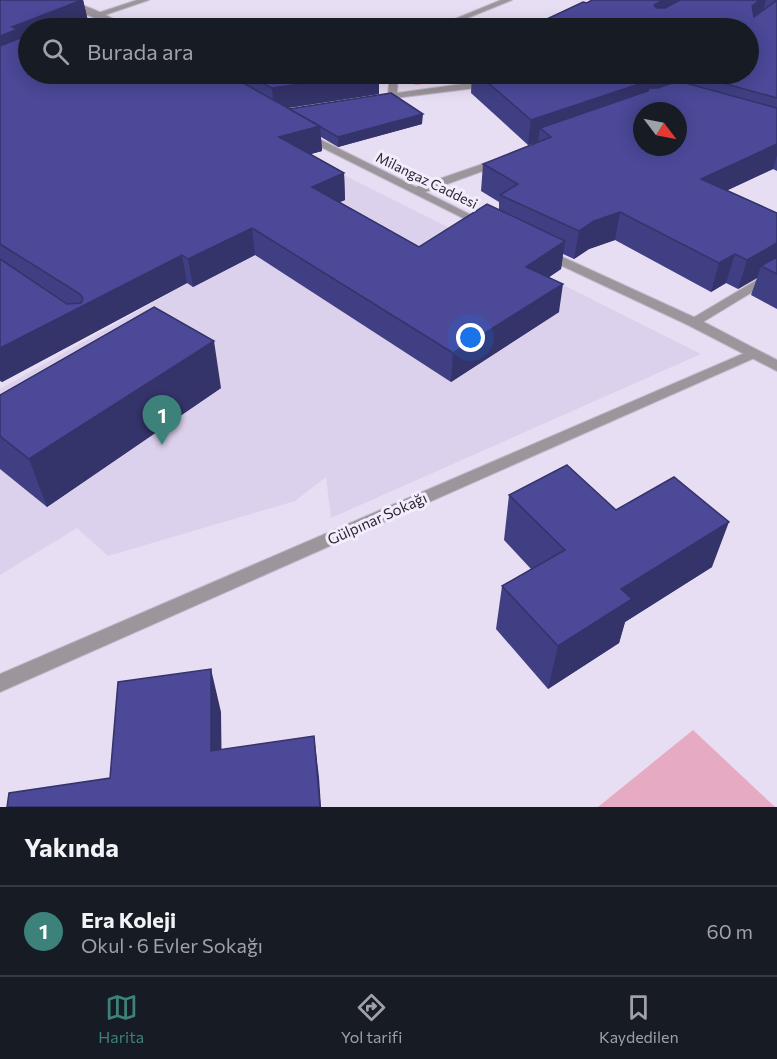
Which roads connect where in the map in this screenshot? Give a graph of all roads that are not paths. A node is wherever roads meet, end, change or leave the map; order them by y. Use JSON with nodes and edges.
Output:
{"nodes":[{"id":1,"x":58,"y":0,"type":"edge"},
{"id":2,"x":144,"y":0,"type":"edge"},
{"id":3,"x":508,"y":0,"type":"edge"},
{"id":4,"x":73,"y":3,"type":"edge"},
{"id":5,"x":96,"y":15,"type":"junction"},
{"id":6,"x":102,"y":18,"type":"edge"},
{"id":7,"x":462,"y":18,"type":"edge"},
{"id":8,"x":393,"y":84,"type":"edge"},
{"id":9,"x":490,"y":84,"type":"edge"},
{"id":10,"x":392,"y":97,"type":"junction"},
{"id":11,"x":370,"y":100,"type":"edge"},
{"id":12,"x":291,"y":127,"type":"edge"},
{"id":13,"x":518,"y":155,"type":"edge"},
{"id":14,"x":416,"y":191,"type":"junction"},
{"id":15,"x":501,"y":232,"type":"edge"},
{"id":16,"x":534,"y":248,"type":"edge"},
{"id":17,"x":777,"y":272,"type":"edge"},
{"id":18,"x":693,"y":322,"type":"junction"},
{"id":19,"x":754,"y":352,"type":"junction"},
{"id":20,"x":777,"y":366,"type":"edge"},
{"id":21,"x":0,"y":683,"type":"edge"}],
"edges":[{"from":1,"to":4,"type":"street"},
{"from":2,"to":5,"type":"street"},
{"from":3,"to":7,"type":"street"},
{"from":4,"to":5,"type":"street"},
{"from":5,"to":6,"type":"street"},
{"from":8,"to":10,"type":"street"},
{"from":9,"to":10,"type":"street"},
{"from":10,"to":11,"type":"street"},
{"from":12,"to":14,"type":"street","name":"Milangaz Caddesi"},
{"from":13,"to":14,"type":"street"},
{"from":14,"to":15,"type":"street","name":"Milangaz Caddesi"},
{"from":16,"to":18,"type":"street"},
{"from":17,"to":18,"type":"street"},
{"from":18,"to":19,"type":"street"},
{"from":19,"to":20,"type":"street"},
{"from":19,"to":21,"type":"street","name":"Gülpınar Sokağı"}]}
